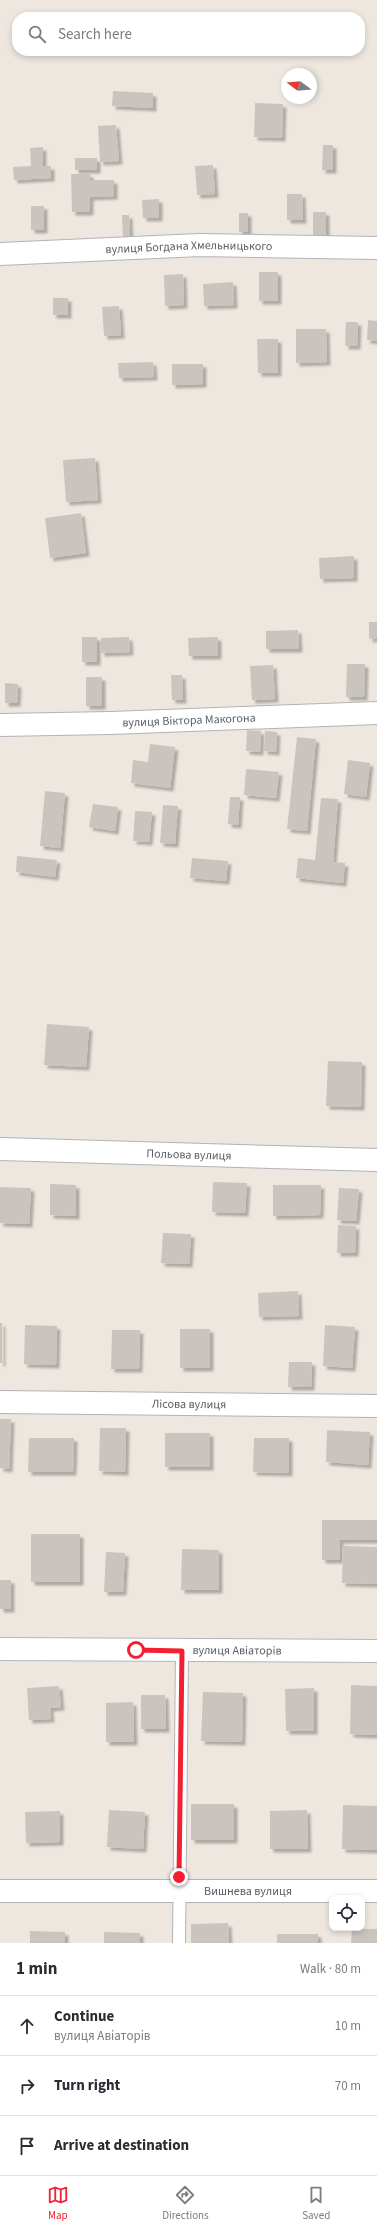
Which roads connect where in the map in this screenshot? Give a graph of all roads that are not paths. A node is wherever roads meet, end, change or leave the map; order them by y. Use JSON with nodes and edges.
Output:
{"nodes":[{"id":1,"x":377,"y":248,"type":"edge"},
{"id":2,"x":0,"y":254,"type":"edge"},
{"id":3,"x":377,"y":713,"type":"edge"},
{"id":4,"x":0,"y":725,"type":"edge"},
{"id":5,"x":0,"y":1149,"type":"edge"},
{"id":6,"x":377,"y":1160,"type":"edge"},
{"id":7,"x":0,"y":1402,"type":"edge"},
{"id":8,"x":377,"y":1406,"type":"edge"},
{"id":9,"x":0,"y":1649,"type":"edge"},
{"id":10,"x":182,"y":1651,"type":"junction"},
{"id":11,"x":377,"y":1651,"type":"edge"},
{"id":12,"x":0,"y":1891,"type":"edge"},
{"id":13,"x":377,"y":1891,"type":"edge"},
{"id":14,"x":179,"y":1892,"type":"junction"},
{"id":15,"x":179,"y":1943,"type":"edge"}],
"edges":[{"from":1,"to":2,"type":"street","name":"вулиця Богдана Хмельницького"},
{"from":3,"to":4,"type":"street","name":"вулиця Віктора Макогона"},
{"from":5,"to":6,"type":"street","name":"Польова вулиця"},
{"from":7,"to":8,"type":"street","name":"Лісова вулиця"},
{"from":9,"to":10,"type":"street","name":"вулиця Авіаторів"},
{"from":10,"to":11,"type":"street","name":"вулиця Авіаторів"},
{"from":10,"to":14,"type":"lane"},
{"from":12,"to":14,"type":"street","name":"Вишнева вулиця"},
{"from":13,"to":14,"type":"street","name":"Вишнева вулиця"},
{"from":14,"to":15,"type":"lane"}]}
